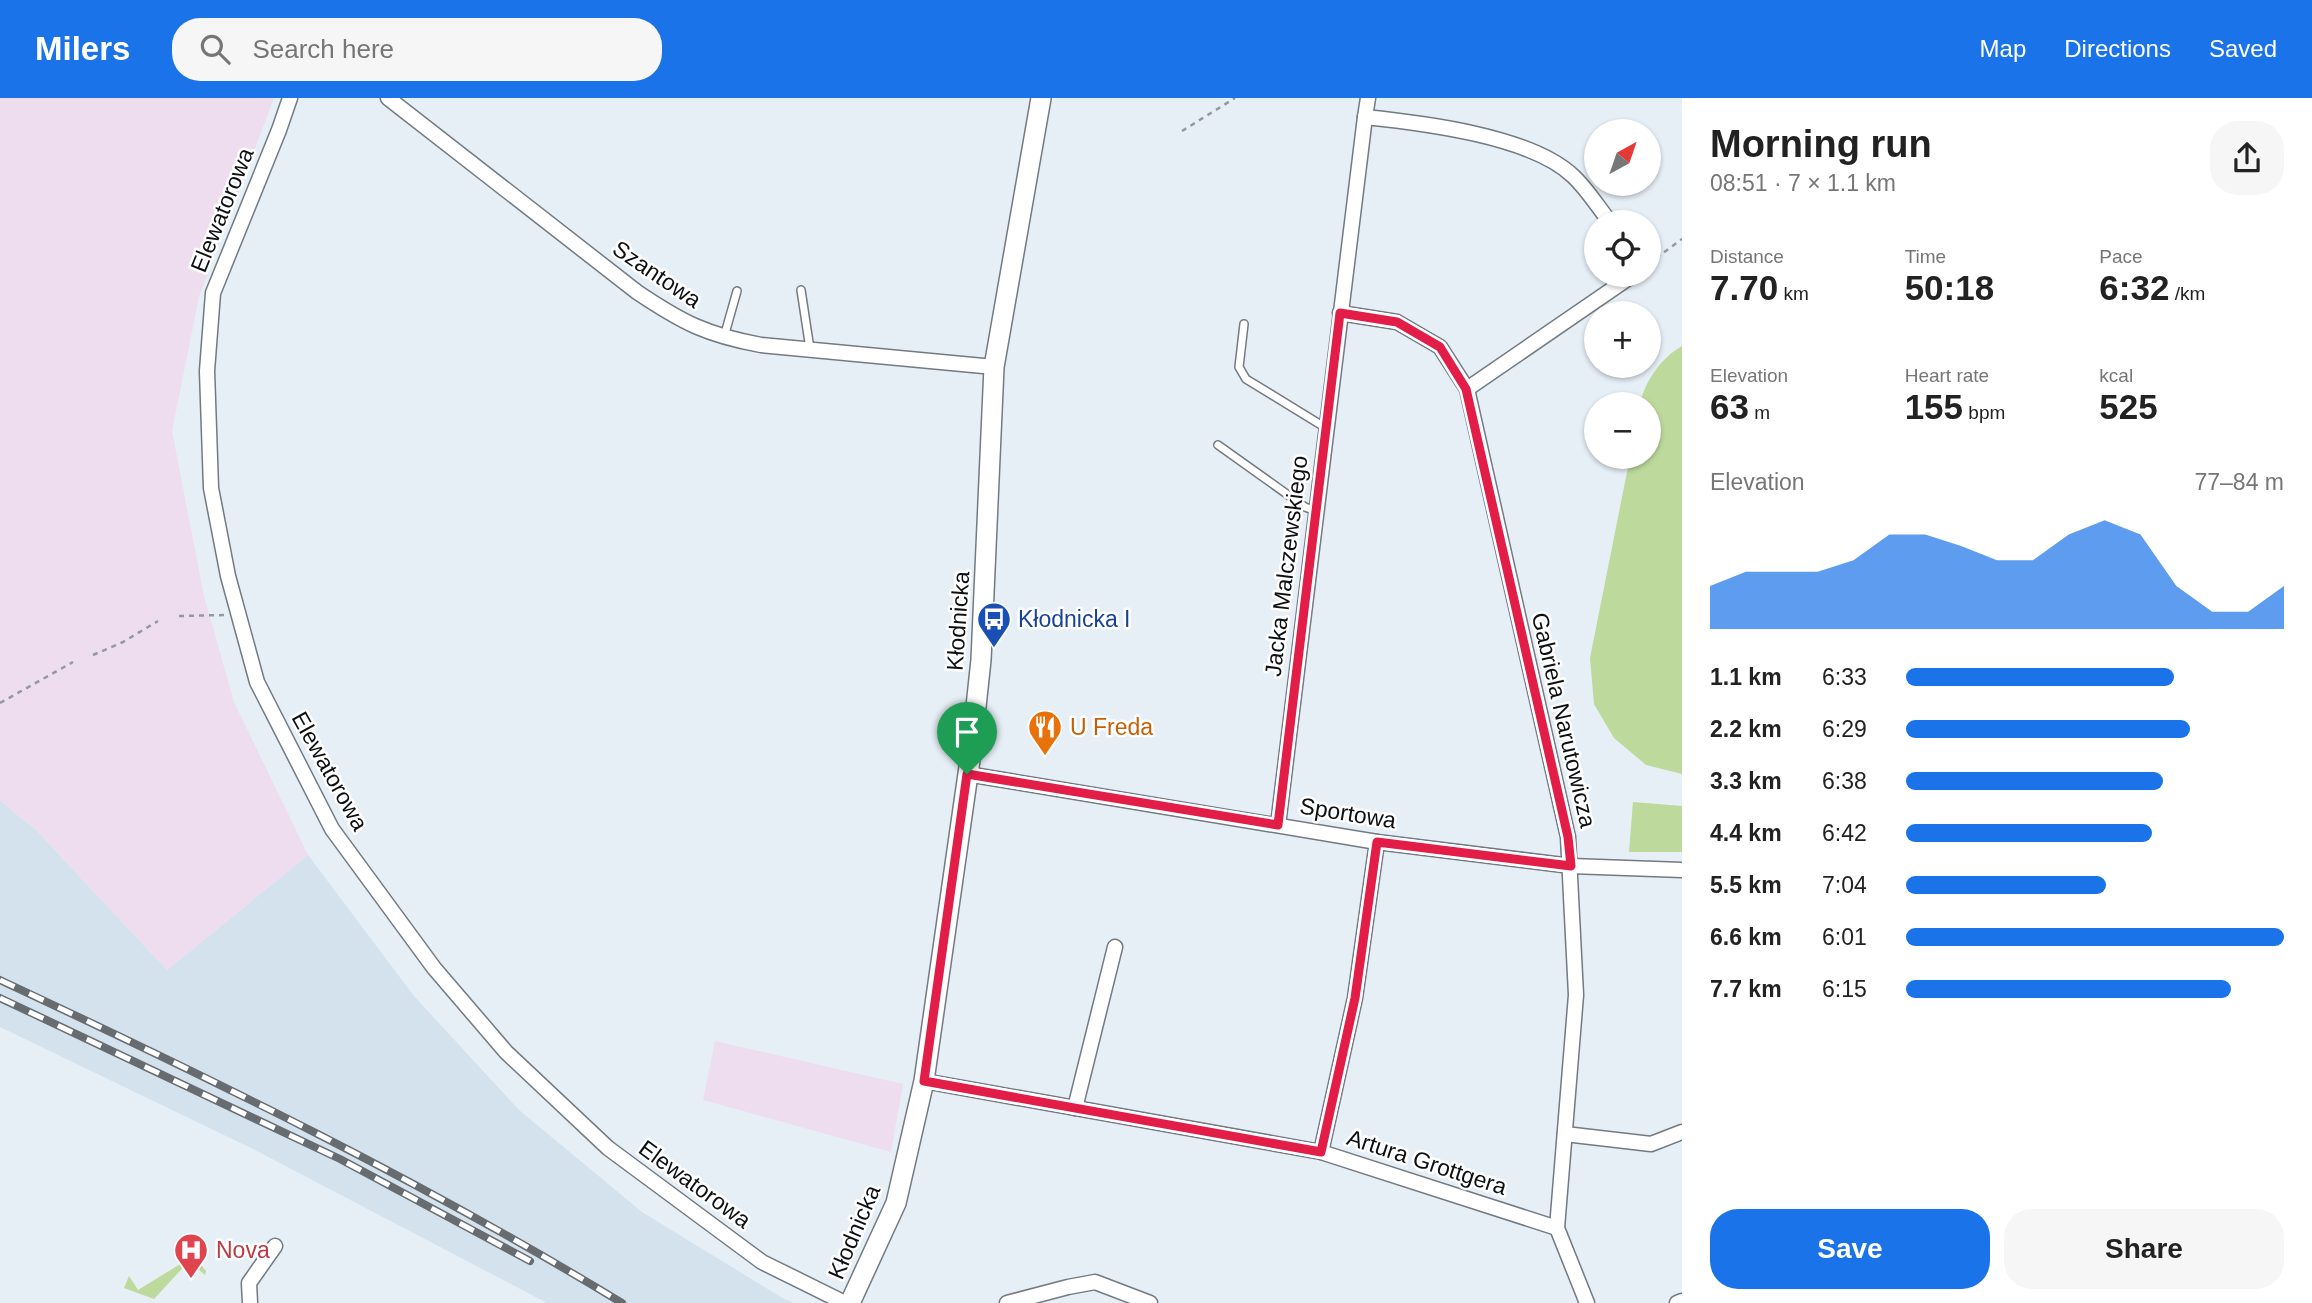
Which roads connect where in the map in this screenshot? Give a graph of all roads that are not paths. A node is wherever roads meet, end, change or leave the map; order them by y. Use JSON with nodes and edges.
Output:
{"nodes":[{"id":1,"x":290,"y":98,"type":"edge"},
{"id":2,"x":388,"y":98,"type":"edge"},
{"id":3,"x":1041,"y":98,"type":"edge"},
{"id":4,"x":1368,"y":98,"type":"edge"},
{"id":5,"x":1366,"y":117,"type":"junction"},
{"id":6,"x":1600,"y":210,"type":"edge"},
{"id":7,"x":1615,"y":287,"type":"edge"},
{"id":8,"x":737,"y":290,"type":"dead end"},
{"id":9,"x":801,"y":290,"type":"dead end"},
{"id":10,"x":1340,"y":313,"type":"junction"},
{"id":11,"x":1244,"y":324,"type":"dead end"},
{"id":12,"x":724,"y":338,"type":"junction"},
{"id":13,"x":810,"y":350,"type":"junction"},
{"id":14,"x":995,"y":367,"type":"junction"},
{"id":15,"x":1466,"y":389,"type":"junction"},
{"id":16,"x":1326,"y":428,"type":"junction"},
{"id":17,"x":1219,"y":445,"type":"dead end"},
{"id":18,"x":1316,"y":512,"type":"junction"},
{"id":19,"x":967,"y":774,"type":"junction"},
{"id":20,"x":1278,"y":825,"type":"junction"},
{"id":21,"x":1377,"y":842,"type":"junction"},
{"id":22,"x":1571,"y":866,"type":"junction"},
{"id":23,"x":1682,"y":870,"type":"edge"},
{"id":24,"x":1115,"y":947,"type":"dead end"},
{"id":25,"x":924,"y":1081,"type":"junction"},
{"id":26,"x":1075,"y":1108,"type":"junction"},
{"id":27,"x":1682,"y":1132,"type":"edge"},
{"id":28,"x":1565,"y":1134,"type":"junction"},
{"id":29,"x":1321,"y":1152,"type":"junction"},
{"id":30,"x":1557,"y":1228,"type":"junction"},
{"id":31,"x":275,"y":1246,"type":"dead end"},
{"id":32,"x":1682,"y":1301,"type":"edge"},
{"id":33,"x":250,"y":1303,"type":"edge"},
{"id":34,"x":848,"y":1303,"type":"edge"},
{"id":35,"x":1007,"y":1303,"type":"edge"},
{"id":36,"x":1150,"y":1303,"type":"edge"},
{"id":37,"x":1587,"y":1303,"type":"edge"},
{"id":38,"x":1677,"y":1303,"type":"edge"}],
"edges":[{"from":1,"to":34,"type":"street","name":"Elewatorowa"},
{"from":2,"to":12,"type":"street","name":"Szantowa"},
{"from":3,"to":14,"type":"main road","name":"Kłodnicka"},
{"from":4,"to":5,"type":"street","name":"Jacka Malczewskiego"},
{"from":5,"to":6,"type":"street"},
{"from":5,"to":10,"type":"street","name":"Jacka Malczewskiego"},
{"from":7,"to":15,"type":"street"},
{"from":8,"to":12,"type":"lane"},
{"from":9,"to":13,"type":"lane"},
{"from":10,"to":15,"type":"street"},
{"from":10,"to":16,"type":"street","name":"Jacka Malczewskiego"},
{"from":11,"to":16,"type":"lane"},
{"from":12,"to":13,"type":"street","name":"Szantowa"},
{"from":13,"to":14,"type":"street","name":"Szantowa"},
{"from":14,"to":19,"type":"main road","name":"Kłodnicka"},
{"from":15,"to":22,"type":"street","name":"Gabriela Narutowicza"},
{"from":16,"to":18,"type":"street","name":"Jacka Malczewskiego"},
{"from":17,"to":18,"type":"lane"},
{"from":18,"to":20,"type":"street","name":"Jacka Malczewskiego"},
{"from":19,"to":20,"type":"street","name":"Sportowa"},
{"from":19,"to":25,"type":"main road","name":"Kłodnicka"},
{"from":20,"to":21,"type":"street","name":"Sportowa"},
{"from":21,"to":22,"type":"street","name":"Sportowa"},
{"from":21,"to":29,"type":"street"},
{"from":22,"to":23,"type":"street","name":"Sportowa"},
{"from":22,"to":28,"type":"street","name":"Gabriela Narutowicza"},
{"from":24,"to":26,"type":"street"},
{"from":25,"to":26,"type":"street","name":"Artura Grottgera"},
{"from":25,"to":34,"type":"main road","name":"Kłodnicka"},
{"from":26,"to":29,"type":"street","name":"Artura Grottgera"},
{"from":27,"to":28,"type":"street"},
{"from":28,"to":30,"type":"street","name":"Gabriela Narutowicza"},
{"from":29,"to":30,"type":"street","name":"Artura Grottgera"},
{"from":30,"to":37,"type":"street","name":"Gabriela Narutowicza"},
{"from":31,"to":33,"type":"street"},
{"from":32,"to":38,"type":"street"},
{"from":35,"to":36,"type":"street"}]}
